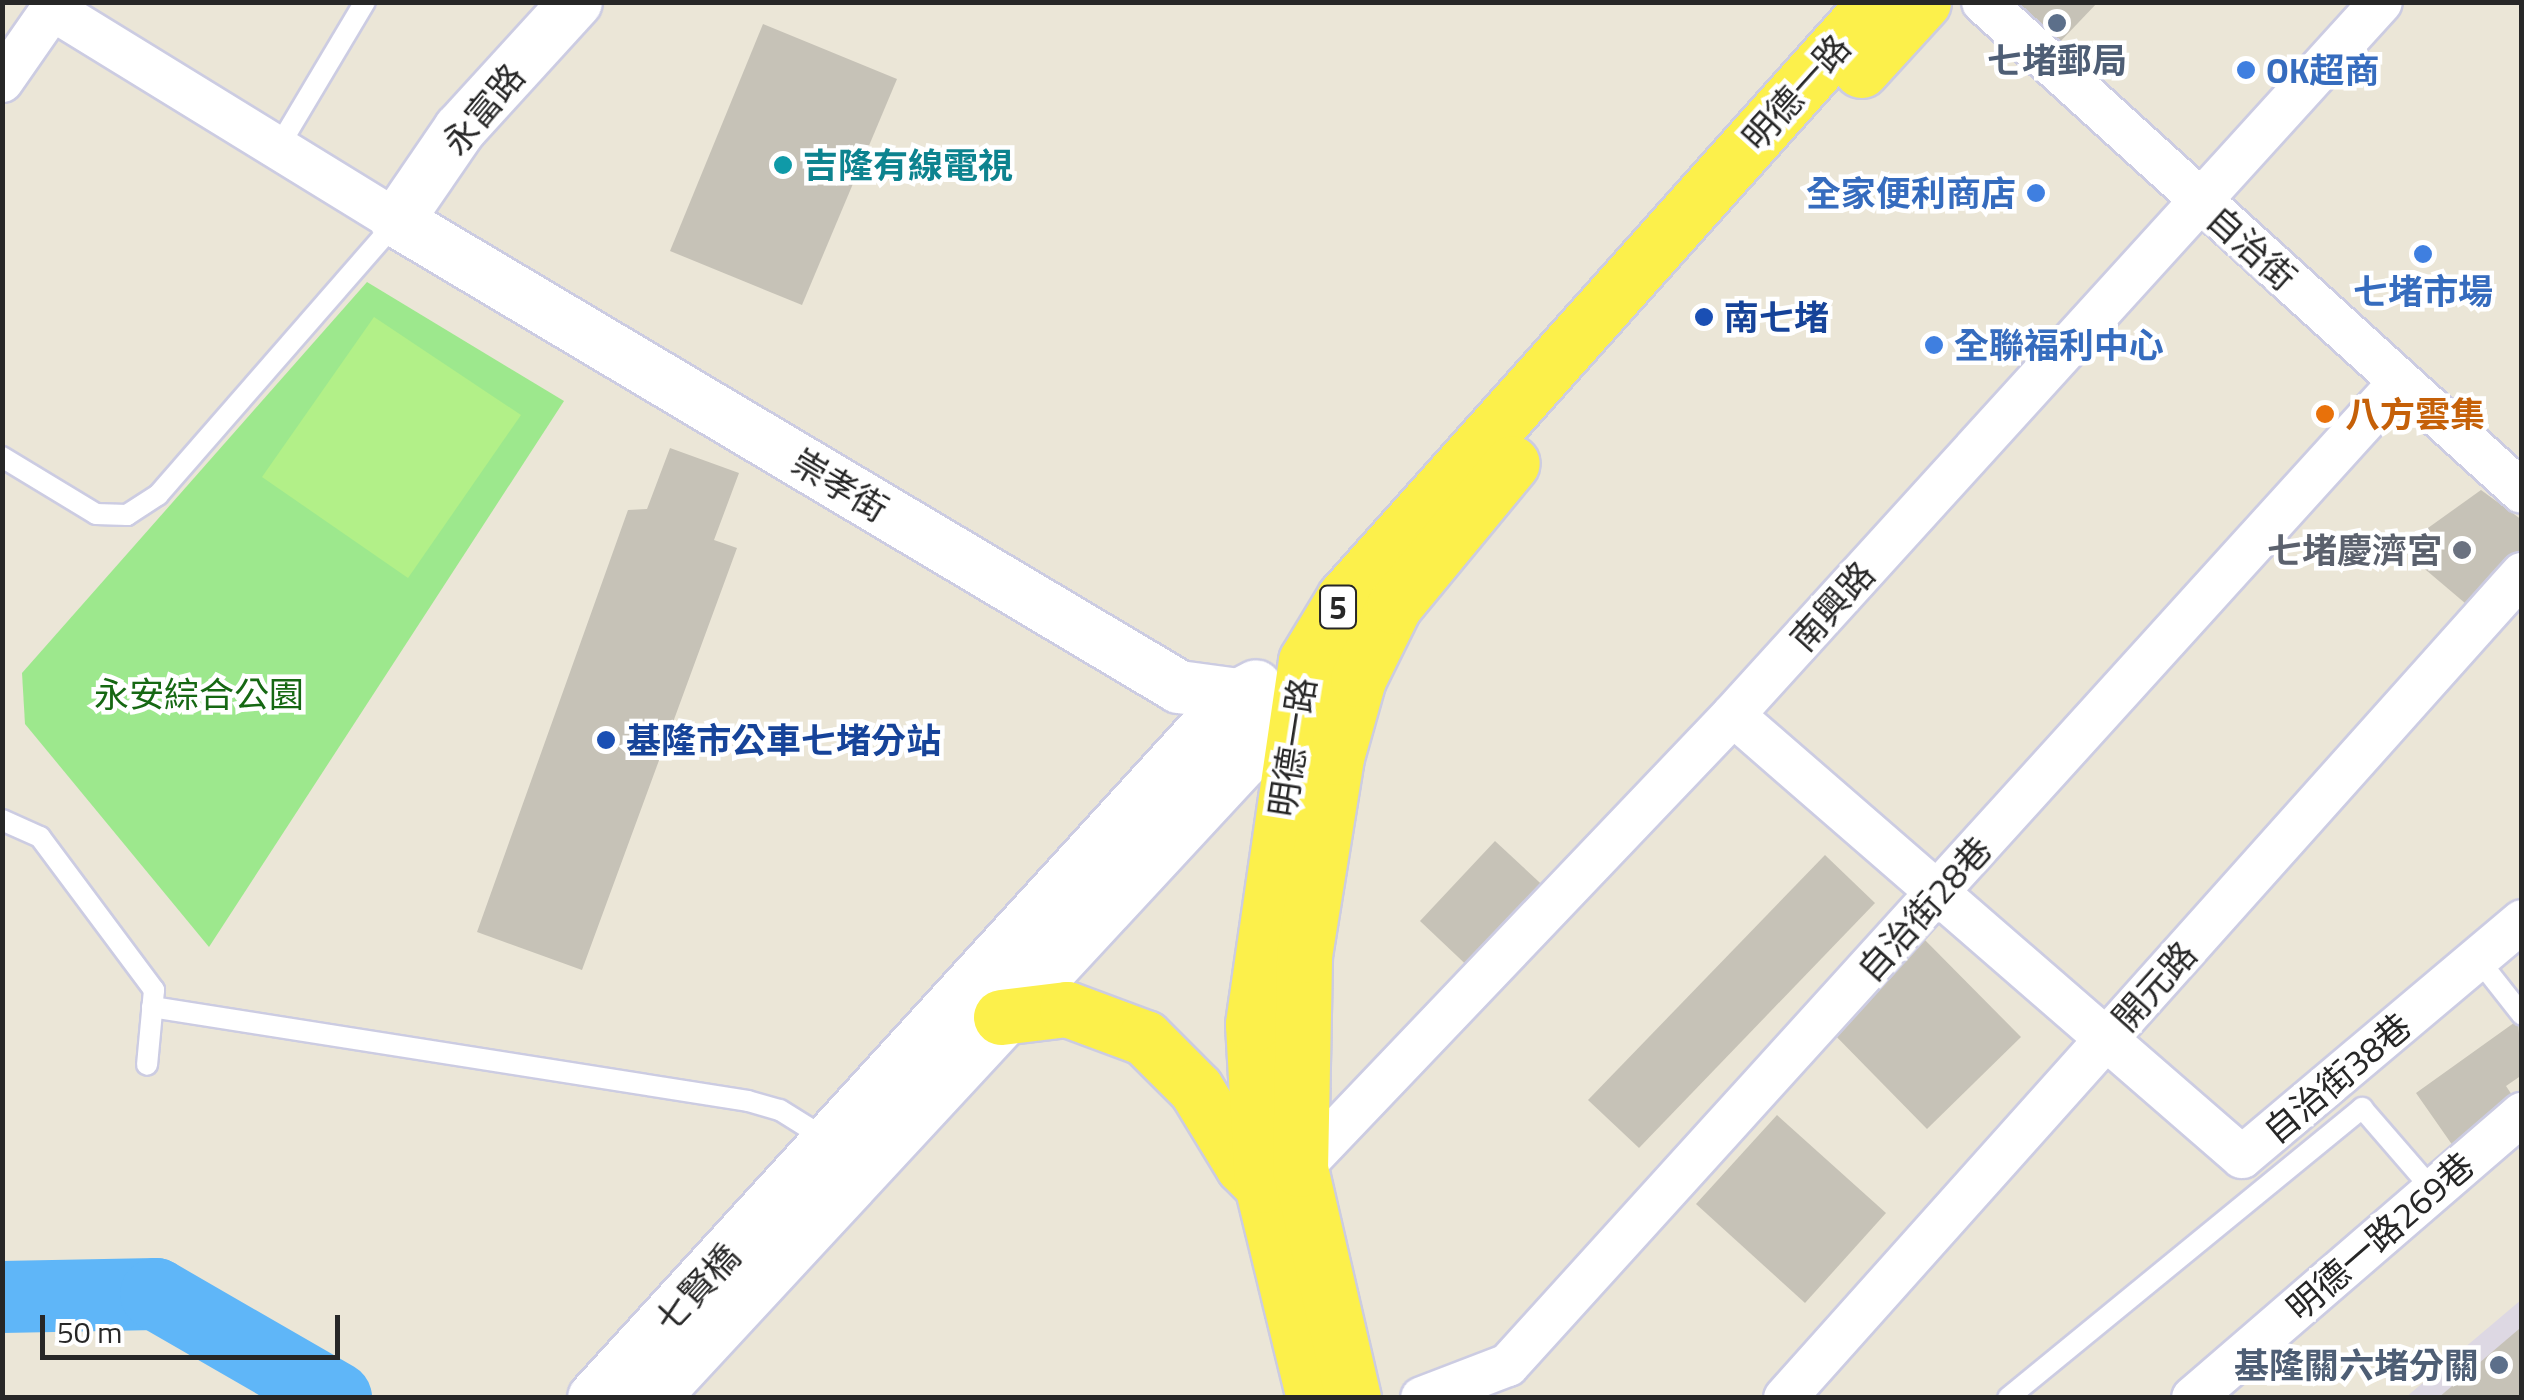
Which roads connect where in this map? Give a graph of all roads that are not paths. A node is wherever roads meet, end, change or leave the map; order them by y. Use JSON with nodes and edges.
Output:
{"nodes":[{"id":1,"x":365,"y":2,"type":"edge"},
{"id":2,"x":1876,"y":2,"type":"edge"},
{"id":3,"x":1923,"y":2,"type":"edge"},
{"id":4,"x":1983,"y":2,"type":"edge"},
{"id":5,"x":2381,"y":2,"type":"edge"},
{"id":6,"x":53,"y":6,"type":"edge"},
{"id":7,"x":557,"y":9,"type":"edge"},
{"id":8,"x":2,"y":81,"type":"edge"},
{"id":9,"x":279,"y":146,"type":"junction"},
{"id":10,"x":2199,"y":200,"type":"junction"},
{"id":11,"x":397,"y":221,"type":"junction"},
{"id":12,"x":2400,"y":382,"type":"junction"},
{"id":13,"x":2,"y":457,"type":"edge"},
{"id":14,"x":2522,"y":492,"type":"edge"},
{"id":15,"x":2522,"y":574,"type":"edge"},
{"id":16,"x":1358,"y":680,"type":"junction"},
{"id":17,"x":1302,"y":682,"type":"junction"},
{"id":18,"x":1232,"y":699,"type":"junction"},
{"id":19,"x":1733,"y":716,"type":"junction"},
{"id":20,"x":2,"y":820,"type":"edge"},
{"id":21,"x":1936,"y":896,"type":"junction"},
{"id":22,"x":2522,"y":921,"type":"edge"},
{"id":23,"x":2478,"y":959,"type":"junction"},
{"id":24,"x":152,"y":1006,"type":"junction"},
{"id":25,"x":2522,"y":1015,"type":"edge"},
{"id":26,"x":1001,"y":1016,"type":"junction"},
{"id":27,"x":2105,"y":1041,"type":"junction"},
{"id":28,"x":146,"y":1064,"type":"dead end"},
{"id":29,"x":2522,"y":1114,"type":"edge"},
{"id":30,"x":832,"y":1175,"type":"junction"},
{"id":31,"x":1281,"y":1177,"type":"junction"},
{"id":32,"x":2433,"y":1190,"type":"junction"},
{"id":33,"x":594,"y":1398,"type":"edge"},
{"id":34,"x":653,"y":1398,"type":"edge"},
{"id":35,"x":1314,"y":1398,"type":"edge"},
{"id":36,"x":1352,"y":1398,"type":"edge"},
{"id":37,"x":1422,"y":1398,"type":"edge"},
{"id":38,"x":1784,"y":1398,"type":"edge"},
{"id":39,"x":2008,"y":1398,"type":"edge"},
{"id":40,"x":2193,"y":1398,"type":"edge"}],
"edges":[{"from":1,"to":9,"type":"lane"},
{"from":2,"to":17,"type":"main road","name":"明德一路","number":"5"},
{"from":3,"to":16,"type":"main road","name":"明德一路","number":"5"},
{"from":4,"to":10,"type":"street","name":"自治街"},
{"from":5,"to":10,"type":"street","name":"南興路"},
{"from":6,"to":8,"type":"street"},
{"from":6,"to":9,"type":"street"},
{"from":7,"to":11,"type":"street","name":"永富路"},
{"from":9,"to":11,"type":"street"},
{"from":10,"to":12,"type":"street","name":"自治街"},
{"from":10,"to":19,"type":"street","name":"南興路"},
{"from":11,"to":13,"type":"lane"},
{"from":11,"to":18,"type":"street","name":"崇孝街"},
{"from":12,"to":14,"type":"street","name":"自治街"},
{"from":12,"to":21,"type":"street","name":"自治街28巷"},
{"from":15,"to":27,"type":"street","name":"開元路"},
{"from":16,"to":17,"type":"street"},
{"from":16,"to":31,"type":"main road","name":"明德一路","number":"5"},
{"from":17,"to":18,"type":"street"},
{"from":17,"to":26,"type":"street"},
{"from":17,"to":31,"type":"main road","name":"明德一路","number":"5"},
{"from":18,"to":30,"type":"street"},
{"from":19,"to":21,"type":"street"},
{"from":19,"to":31,"type":"street","name":"南興路"},
{"from":20,"to":24,"type":"lane"},
{"from":21,"to":27,"type":"street"},
{"from":21,"to":37,"type":"street","name":"自治街28巷"},
{"from":22,"to":23,"type":"street","name":"自治街38巷"},
{"from":23,"to":25,"type":"lane"},
{"from":23,"to":27,"type":"street","name":"自治街38巷"},
{"from":24,"to":28,"type":"lane"},
{"from":24,"to":30,"type":"lane"},
{"from":26,"to":30,"type":"street"},
{"from":26,"to":31,"type":"main road"},
{"from":27,"to":38,"type":"street","name":"開元路"},
{"from":29,"to":32,"type":"street","name":"明德一路269巷"},
{"from":30,"to":33,"type":"street","name":"七賢橋"},
{"from":30,"to":34,"type":"street","name":"七賢橋"},
{"from":31,"to":35,"type":"main road","name":"明德一路","number":"5"},
{"from":31,"to":36,"type":"main road","name":"明德一路","number":"5"},
{"from":32,"to":39,"type":"lane"},
{"from":32,"to":40,"type":"street","name":"明德一路269巷"}]}
